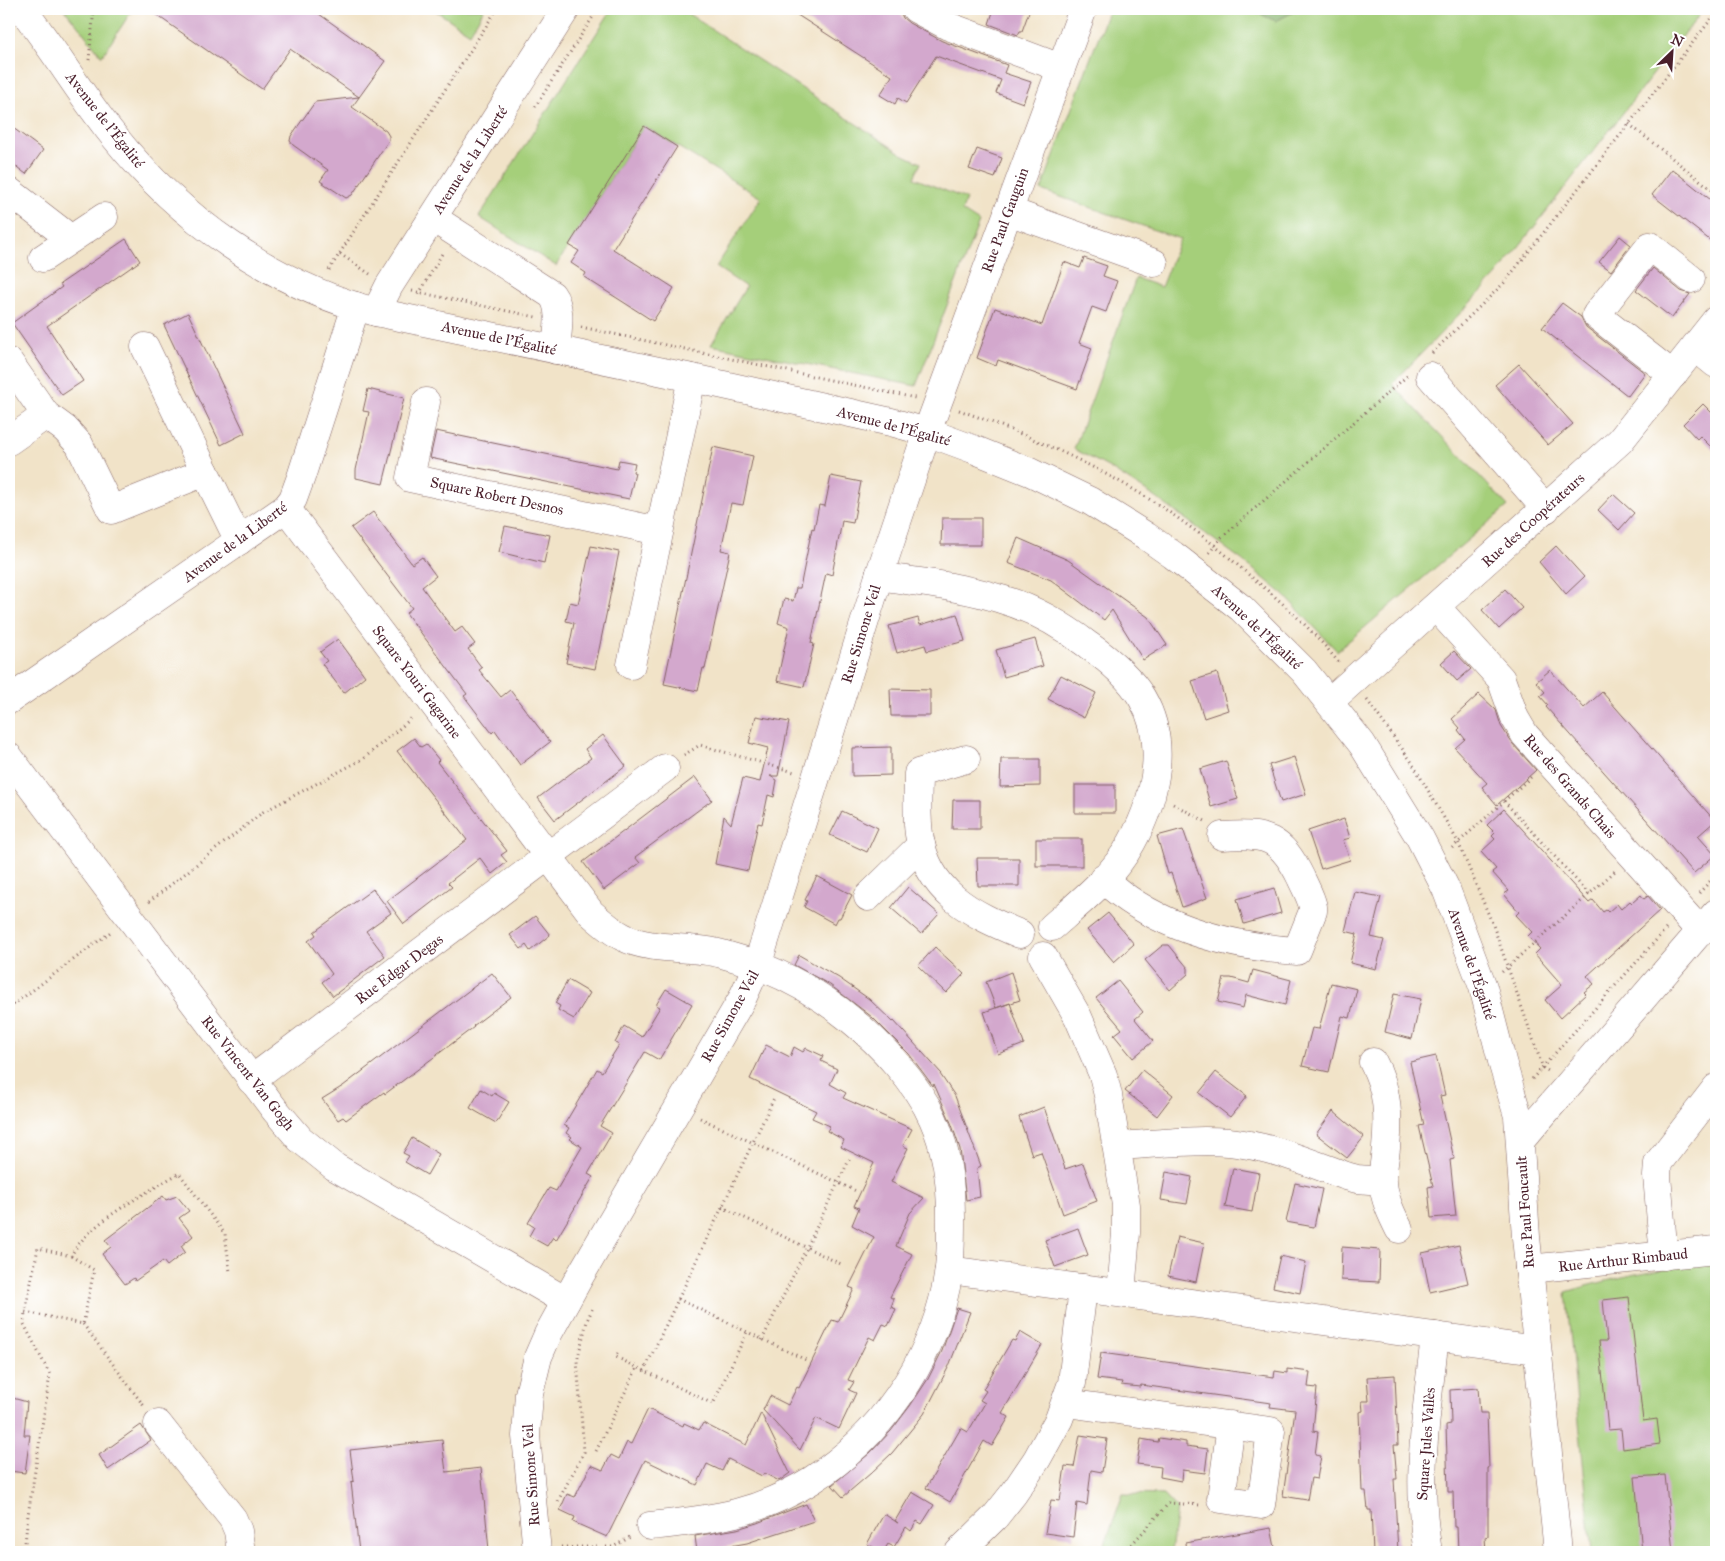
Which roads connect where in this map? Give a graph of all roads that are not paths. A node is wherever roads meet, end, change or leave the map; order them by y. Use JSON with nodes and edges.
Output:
{"nodes":[{"id":1,"x":22,"y":9,"type":"edge"},
{"id":2,"x":566,"y":9,"type":"edge"},
{"id":3,"x":916,"y":9,"type":"edge"},
{"id":4,"x":1082,"y":9,"type":"edge"},
{"id":5,"x":1061,"y":68,"type":"junction"},
{"id":6,"x":9,"y":191,"type":"edge"},
{"id":7,"x":1008,"y":211,"type":"junction"},
{"id":8,"x":104,"y":217,"type":"dead end"},
{"id":9,"x":444,"y":225,"type":"junction"},
{"id":10,"x":71,"y":239,"type":"junction"},
{"id":11,"x":43,"y":258,"type":"dead end"},
{"id":12,"x":1154,"y":263,"type":"dead end"},
{"id":13,"x":1691,"y":279,"type":"dead end"},
{"id":14,"x":366,"y":309,"type":"junction"},
{"id":15,"x":1716,"y":320,"type":"edge"},
{"id":16,"x":145,"y":347,"type":"dead end"},
{"id":17,"x":1695,"y":348,"type":"junction"},
{"id":18,"x":556,"y":350,"type":"junction"},
{"id":19,"x":9,"y":362,"type":"edge"},
{"id":20,"x":1716,"y":364,"type":"edge"},
{"id":21,"x":1423,"y":369,"type":"road end"},
{"id":22,"x":1673,"y":375,"type":"junction"},
{"id":23,"x":692,"y":378,"type":"junction"},
{"id":24,"x":426,"y":402,"type":"dead end"},
{"id":25,"x":46,"y":415,"type":"junction"},
{"id":26,"x":927,"y":432,"type":"junction"},
{"id":27,"x":9,"y":441,"type":"edge"},
{"id":28,"x":205,"y":472,"type":"junction"},
{"id":29,"x":286,"y":508,"type":"junction"},
{"id":30,"x":1546,"y":509,"type":"junction"},
{"id":31,"x":659,"y":531,"type":"junction"},
{"id":32,"x":239,"y":541,"type":"junction"},
{"id":33,"x":879,"y":576,"type":"junction"},
{"id":34,"x":1436,"y":607,"type":"junction"},
{"id":35,"x":631,"y":664,"type":"dead end"},
{"id":36,"x":9,"y":700,"type":"edge"},
{"id":37,"x":1330,"y":701,"type":"junction"},
{"id":38,"x":9,"y":757,"type":"edge"},
{"id":39,"x":966,"y":759,"type":"dead end"},
{"id":40,"x":666,"y":768,"type":"road end"},
{"id":41,"x":1227,"y":836,"type":"road end"},
{"id":42,"x":921,"y":845,"type":"junction"},
{"id":43,"x":548,"y":857,"type":"junction"},
{"id":44,"x":1103,"y":879,"type":"junction"},
{"id":45,"x":868,"y":897,"type":"dead end"},
{"id":46,"x":1709,"y":922,"type":"edge"},
{"id":47,"x":1052,"y":927,"type":"junction"},
{"id":48,"x":1020,"y":934,"type":"junction"},
{"id":49,"x":1043,"y":956,"type":"junction"},
{"id":50,"x":757,"y":966,"type":"junction"},
{"id":51,"x":1373,"y":1062,"type":"dead end"},
{"id":52,"x":251,"y":1080,"type":"junction"},
{"id":53,"x":1716,"y":1088,"type":"edge"},
{"id":54,"x":1521,"y":1140,"type":"junction"},
{"id":55,"x":1117,"y":1146,"type":"junction"},
{"id":56,"x":1382,"y":1181,"type":"junction"},
{"id":57,"x":1399,"y":1229,"type":"dead end"},
{"id":58,"x":1716,"y":1250,"type":"edge"},
{"id":59,"x":1664,"y":1256,"type":"junction"},
{"id":60,"x":1529,"y":1269,"type":"junction"},
{"id":61,"x":949,"y":1270,"type":"junction"},
{"id":62,"x":1083,"y":1288,"type":"junction"},
{"id":63,"x":1121,"y":1293,"type":"junction"},
{"id":64,"x":566,"y":1302,"type":"junction"},
{"id":65,"x":1434,"y":1336,"type":"junction"},
{"id":66,"x":1537,"y":1350,"type":"junction"},
{"id":67,"x":1066,"y":1403,"type":"junction"},
{"id":68,"x":158,"y":1424,"type":"road end"},
{"id":69,"x":1231,"y":1425,"type":"junction"},
{"id":70,"x":650,"y":1526,"type":"road end"},
{"id":71,"x":547,"y":1549,"type":"edge"},
{"id":72,"x":241,"y":1552,"type":"edge"},
{"id":73,"x":959,"y":1552,"type":"edge"},
{"id":74,"x":1428,"y":1552,"type":"edge"},
{"id":75,"x":1558,"y":1552,"type":"edge"}],
"edges":[{"from":1,"to":14,"type":"street","name":"Avenue de l'Égalité"},
{"from":2,"to":9,"type":"street","name":"Avenue de la Liberté"},
{"from":3,"to":5,"type":"street"},
{"from":4,"to":5,"type":"street","name":"Rue Paul Gauguin"},
{"from":5,"to":7,"type":"street","name":"Rue Paul Gauguin"},
{"from":6,"to":10,"type":"street"},
{"from":7,"to":12,"type":"street"},
{"from":7,"to":26,"type":"street","name":"Rue Paul Gauguin"},
{"from":8,"to":10,"type":"street"},
{"from":9,"to":14,"type":"street","name":"Avenue de la Liberté"},
{"from":9,"to":18,"type":"street"},
{"from":10,"to":11,"type":"street"},
{"from":13,"to":22,"type":"street"},
{"from":14,"to":18,"type":"street","name":"Avenue de l'Égalité"},
{"from":14,"to":29,"type":"street","name":"Avenue de la Liberté"},
{"from":15,"to":17,"type":"street","name":"Rue des Coopérateurs"},
{"from":16,"to":28,"type":"street"},
{"from":17,"to":20,"type":"street"},
{"from":17,"to":22,"type":"street","name":"Rue des Coopérateurs"},
{"from":18,"to":23,"type":"street","name":"Avenue de l'Égalité"},
{"from":19,"to":25,"type":"street"},
{"from":21,"to":30,"type":"street"},
{"from":22,"to":30,"type":"street","name":"Rue des Coopérateurs"},
{"from":23,"to":26,"type":"street","name":"Avenue de l'Égalité"},
{"from":23,"to":31,"type":"street"},
{"from":24,"to":31,"type":"street","name":"Square Robert Desnos"},
{"from":25,"to":27,"type":"street"},
{"from":25,"to":28,"type":"street"},
{"from":26,"to":33,"type":"street","name":"Rue Simone Veil"},
{"from":26,"to":37,"type":"street","name":"Avenue de l'Égalité"},
{"from":28,"to":32,"type":"street"},
{"from":29,"to":32,"type":"street","name":"Avenue de la Liberté"},
{"from":29,"to":43,"type":"street","name":"Square Youri Gagarine"},
{"from":30,"to":34,"type":"street","name":"Rue des Coopérateurs"},
{"from":31,"to":35,"type":"street"},
{"from":32,"to":36,"type":"street","name":"Avenue de la Liberté"},
{"from":33,"to":44,"type":"street"},
{"from":33,"to":50,"type":"street","name":"Rue Simone Veil"},
{"from":34,"to":37,"type":"street","name":"Rue des Coopérateurs"},
{"from":34,"to":46,"type":"street","name":"Rue des Grands Chais"},
{"from":37,"to":54,"type":"street","name":"Avenue de l'Égalité"},
{"from":38,"to":52,"type":"street","name":"Rue Vincent Van Gogh"},
{"from":39,"to":42,"type":"street"},
{"from":40,"to":43,"type":"street"},
{"from":41,"to":44,"type":"street"},
{"from":42,"to":45,"type":"street"},
{"from":42,"to":48,"type":"street"},
{"from":43,"to":50,"type":"street","name":"Square Youri Gagarine"},
{"from":43,"to":52,"type":"street","name":"Rue Edgar Degas"},
{"from":44,"to":47,"type":"street"},
{"from":46,"to":54,"type":"street","name":"Rue Paul Foucault"},
{"from":47,"to":48,"type":"street"},
{"from":47,"to":49,"type":"street"},
{"from":48,"to":49,"type":"street"},
{"from":49,"to":55,"type":"street"},
{"from":50,"to":61,"type":"street","name":"Square Youri Gagarine"},
{"from":50,"to":64,"type":"street","name":"Rue Simone Veil"},
{"from":51,"to":56,"type":"street"},
{"from":52,"to":64,"type":"street","name":"Rue Vincent Van Gogh"},
{"from":53,"to":59,"type":"street"},
{"from":54,"to":60,"type":"street","name":"Rue Paul Foucault"},
{"from":55,"to":56,"type":"street"},
{"from":55,"to":63,"type":"street"},
{"from":56,"to":57,"type":"street"},
{"from":58,"to":59,"type":"street","name":"Rue Arthur Rimbaud"},
{"from":59,"to":60,"type":"street","name":"Rue Arthur Rimbaud"},
{"from":60,"to":66,"type":"street","name":"Rue Paul Foucault"},
{"from":61,"to":62,"type":"street"},
{"from":61,"to":70,"type":"street","name":"Square Youri Gagarine"},
{"from":62,"to":63,"type":"street"},
{"from":62,"to":67,"type":"street"},
{"from":63,"to":65,"type":"street"},
{"from":64,"to":71,"type":"street","name":"Rue Simone Veil"},
{"from":65,"to":66,"type":"street"},
{"from":65,"to":74,"type":"street","name":"Square Jules Vallès"},
{"from":66,"to":75,"type":"street","name":"Rue Paul Foucault"},
{"from":67,"to":69,"type":"street"},
{"from":67,"to":73,"type":"street"},
{"from":68,"to":72,"type":"street"},
{"from":69,"to":69,"type":"street"}]}
